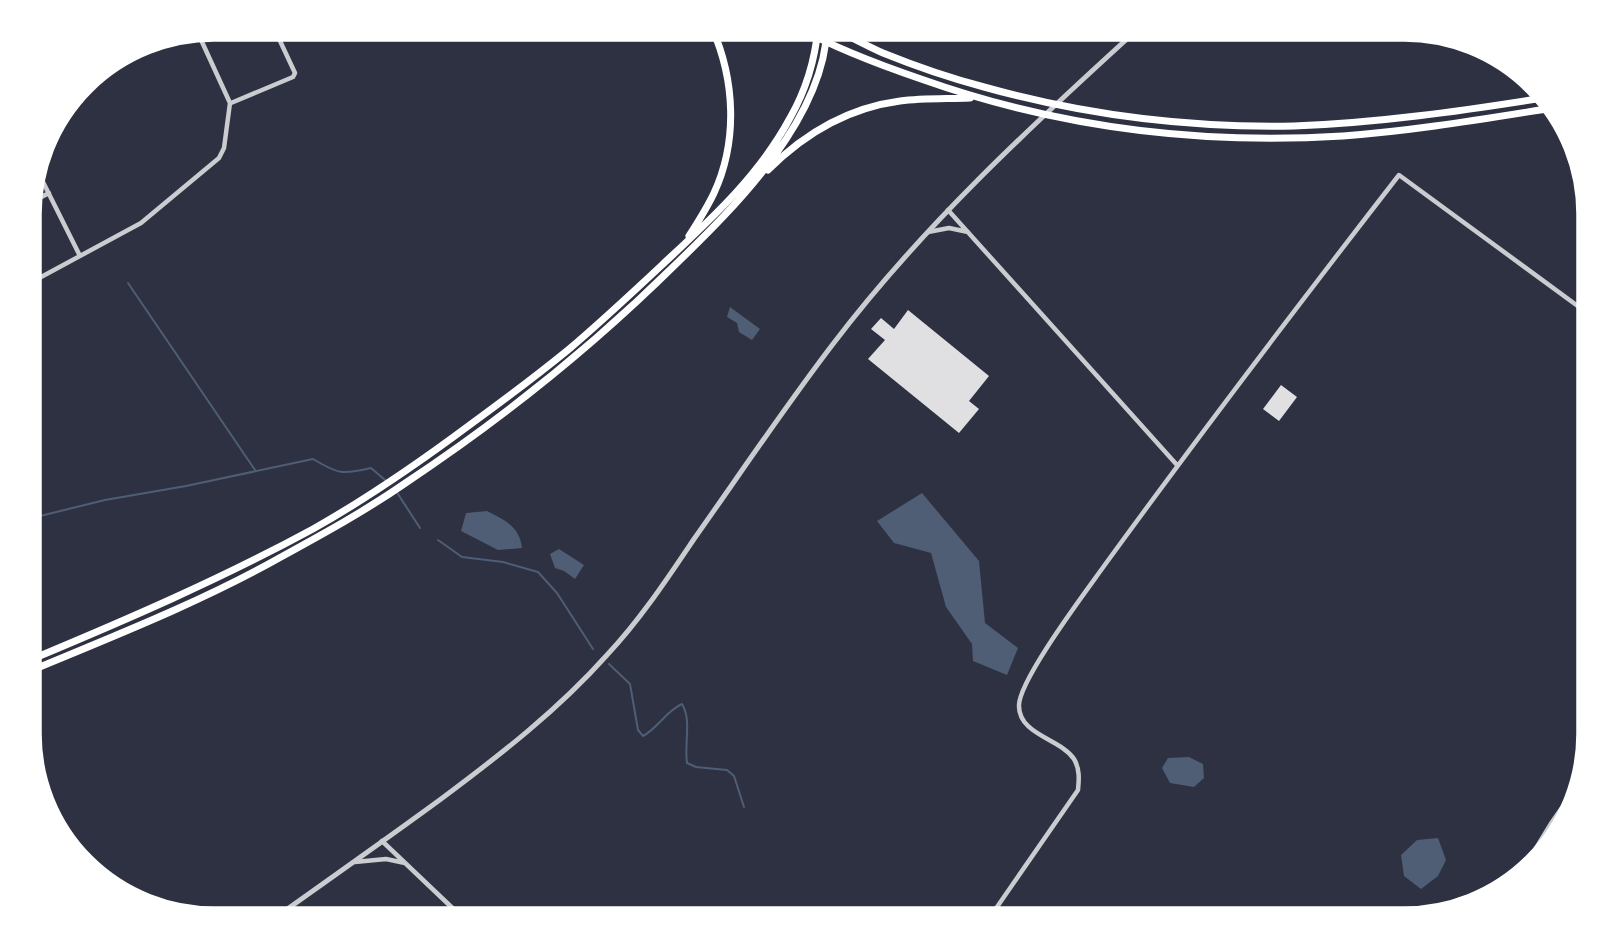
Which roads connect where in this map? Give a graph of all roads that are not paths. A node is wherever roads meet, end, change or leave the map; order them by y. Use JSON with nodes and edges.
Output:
{"nodes":[{"id":1,"x":280,"y":40,"type":"edge"},
{"id":2,"x":717,"y":40,"type":"edge"},
{"id":3,"x":816,"y":40,"type":"edge"},
{"id":4,"x":824,"y":40,"type":"edge"},
{"id":5,"x":827,"y":40,"type":"edge"},
{"id":6,"x":856,"y":40,"type":"edge"},
{"id":7,"x":1126,"y":40,"type":"edge"},
{"id":8,"x":202,"y":41,"type":"edge"},
{"id":9,"x":980,"y":98,"type":"junction"},
{"id":10,"x":1534,"y":99,"type":"edge"},
{"id":11,"x":230,"y":103,"type":"junction"},
{"id":12,"x":1543,"y":109,"type":"edge"},
{"id":13,"x":44,"y":182,"type":"edge"},
{"id":14,"x":49,"y":192,"type":"junction"},
{"id":15,"x":42,"y":196,"type":"edge"},
{"id":16,"x":737,"y":200,"type":"junction"},
{"id":17,"x":948,"y":210,"type":"junction"},
{"id":18,"x":928,"y":232,"type":"junction"},
{"id":19,"x":969,"y":232,"type":"junction"},
{"id":20,"x":683,"y":245,"type":"junction"},
{"id":21,"x":80,"y":256,"type":"junction"},
{"id":22,"x":40,"y":278,"type":"edge"},
{"id":23,"x":1577,"y":305,"type":"edge"},
{"id":24,"x":1177,"y":466,"type":"junction"},
{"id":25,"x":40,"y":656,"type":"edge"},
{"id":26,"x":40,"y":667,"type":"edge"},
{"id":27,"x":1561,"y":810,"type":"edge"},
{"id":28,"x":382,"y":841,"type":"junction"},
{"id":29,"x":1537,"y":846,"type":"edge"},
{"id":30,"x":355,"y":862,"type":"junction"},
{"id":31,"x":406,"y":863,"type":"junction"},
{"id":32,"x":997,"y":907,"type":"edge"},
{"id":33,"x":289,"y":908,"type":"edge"},
{"id":34,"x":453,"y":908,"type":"edge"}],
"edges":[{"from":1,"to":11,"type":"street"},
{"from":2,"to":20,"type":"highway"},
{"from":3,"to":20,"type":"highway"},
{"from":4,"to":9,"type":"highway"},
{"from":5,"to":16,"type":"highway"},
{"from":6,"to":10,"type":"highway"},
{"from":7,"to":17,"type":"street"},
{"from":8,"to":11,"type":"street"},
{"from":9,"to":12,"type":"highway"},
{"from":9,"to":16,"type":"highway"},
{"from":11,"to":21,"type":"street"},
{"from":13,"to":14,"type":"street"},
{"from":14,"to":15,"type":"street"},
{"from":14,"to":21,"type":"street"},
{"from":16,"to":26,"type":"highway"},
{"from":17,"to":18,"type":"street"},
{"from":17,"to":19,"type":"street"},
{"from":18,"to":19,"type":"street"},
{"from":18,"to":28,"type":"street"},
{"from":19,"to":24,"type":"street"},
{"from":20,"to":25,"type":"highway"},
{"from":21,"to":22,"type":"street"},
{"from":23,"to":24,"type":"street"},
{"from":24,"to":32,"type":"street"},
{"from":27,"to":29,"type":"street"},
{"from":28,"to":30,"type":"street"},
{"from":28,"to":31,"type":"street"},
{"from":30,"to":31,"type":"street"},
{"from":30,"to":33,"type":"street"},
{"from":31,"to":34,"type":"street"}]}
